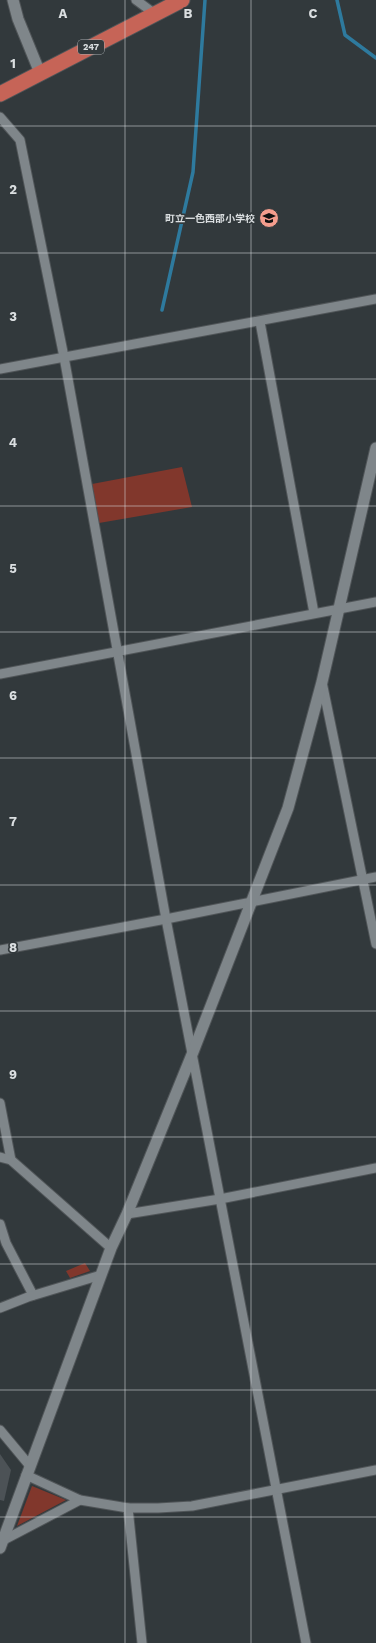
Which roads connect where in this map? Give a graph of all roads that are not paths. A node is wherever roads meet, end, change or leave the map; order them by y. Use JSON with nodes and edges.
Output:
{"nodes":[{"id":1,"x":13,"y":0,"type":"edge"},
{"id":2,"x":136,"y":0,"type":"edge"},
{"id":3,"x":182,"y":0,"type":"edge"},
{"id":4,"x":155,"y":14,"type":"junction"},
{"id":5,"x":40,"y":73,"type":"junction"},
{"id":6,"x":0,"y":94,"type":"edge"},
{"id":7,"x":0,"y":117,"type":"edge"},
{"id":8,"x":376,"y":299,"type":"edge"},
{"id":9,"x":260,"y":322,"type":"junction"},
{"id":10,"x":64,"y":357,"type":"junction"},
{"id":11,"x":0,"y":369,"type":"edge"},
{"id":12,"x":376,"y":448,"type":"edge"},
{"id":13,"x":376,"y":602,"type":"edge"},
{"id":14,"x":338,"y":608,"type":"junction"},
{"id":15,"x":314,"y":613,"type":"junction"},
{"id":16,"x":117,"y":652,"type":"junction"},
{"id":17,"x":0,"y":674,"type":"edge"},
{"id":18,"x":322,"y":682,"type":"junction"},
{"id":19,"x":376,"y":877,"type":"edge"},
{"id":20,"x":364,"y":880,"type":"junction"},
{"id":21,"x":252,"y":902,"type":"junction"},
{"id":22,"x":166,"y":919,"type":"junction"},
{"id":23,"x":376,"y":944,"type":"edge"},
{"id":24,"x":0,"y":950,"type":"edge"},
{"id":25,"x":193,"y":1052,"type":"junction"},
{"id":26,"x":0,"y":1103,"type":"edge"},
{"id":27,"x":0,"y":1157,"type":"edge"},
{"id":28,"x":11,"y":1160,"type":"junction"},
{"id":29,"x":376,"y":1168,"type":"edge"},
{"id":30,"x":220,"y":1199,"type":"junction"},
{"id":31,"x":127,"y":1214,"type":"junction"},
{"id":32,"x":0,"y":1224,"type":"edge"},
{"id":33,"x":111,"y":1248,"type":"junction"},
{"id":34,"x":101,"y":1275,"type":"junction"},
{"id":35,"x":33,"y":1296,"type":"junction"},
{"id":36,"x":0,"y":1308,"type":"edge"},
{"id":37,"x":0,"y":1430,"type":"edge"},
{"id":38,"x":28,"y":1470,"type":"junction"},
{"id":39,"x":376,"y":1470,"type":"edge"},
{"id":40,"x":277,"y":1488,"type":"junction"},
{"id":41,"x":80,"y":1500,"type":"junction"},
{"id":42,"x":128,"y":1508,"type":"junction"},
{"id":43,"x":1,"y":1544,"type":"edge"},
{"id":44,"x":142,"y":1643,"type":"edge"},
{"id":45,"x":306,"y":1643,"type":"edge"}],
"edges":[{"from":1,"to":5,"type":"street"},
{"from":2,"to":4,"type":"street"},
{"from":3,"to":4,"type":"highway","number":"247"},
{"from":4,"to":5,"type":"highway","number":"247"},
{"from":5,"to":6,"type":"highway","number":"247"},
{"from":7,"to":10,"type":"street"},
{"from":8,"to":9,"type":"street"},
{"from":9,"to":10,"type":"street"},
{"from":9,"to":15,"type":"street"},
{"from":10,"to":11,"type":"street"},
{"from":10,"to":16,"type":"street"},
{"from":12,"to":14,"type":"street"},
{"from":13,"to":14,"type":"street"},
{"from":14,"to":15,"type":"street"},
{"from":14,"to":18,"type":"street"},
{"from":15,"to":16,"type":"street"},
{"from":16,"to":17,"type":"street"},
{"from":16,"to":22,"type":"street"},
{"from":18,"to":20,"type":"street"},
{"from":18,"to":21,"type":"street"},
{"from":19,"to":20,"type":"street"},
{"from":20,"to":21,"type":"street"},
{"from":20,"to":23,"type":"street"},
{"from":21,"to":22,"type":"street"},
{"from":21,"to":25,"type":"street"},
{"from":22,"to":24,"type":"street"},
{"from":22,"to":25,"type":"street"},
{"from":25,"to":30,"type":"street"},
{"from":25,"to":31,"type":"street"},
{"from":26,"to":28,"type":"street"},
{"from":27,"to":28,"type":"street"},
{"from":28,"to":33,"type":"street"},
{"from":29,"to":30,"type":"street"},
{"from":30,"to":31,"type":"street"},
{"from":30,"to":40,"type":"street"},
{"from":31,"to":33,"type":"street"},
{"from":32,"to":35,"type":"street"},
{"from":33,"to":34,"type":"street"},
{"from":34,"to":35,"type":"street"},
{"from":34,"to":38,"type":"street"},
{"from":35,"to":36,"type":"street"},
{"from":37,"to":38,"type":"street"},
{"from":38,"to":41,"type":"street"},
{"from":38,"to":43,"type":"street"},
{"from":39,"to":40,"type":"street"},
{"from":40,"to":42,"type":"street"},
{"from":40,"to":45,"type":"street"},
{"from":41,"to":42,"type":"street"},
{"from":41,"to":43,"type":"street"},
{"from":42,"to":44,"type":"street"}]}
